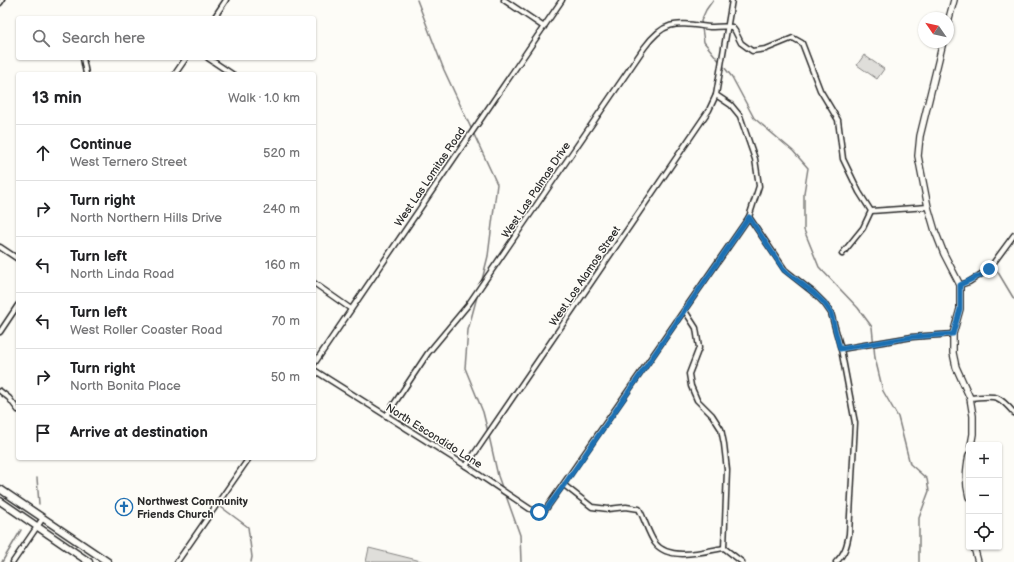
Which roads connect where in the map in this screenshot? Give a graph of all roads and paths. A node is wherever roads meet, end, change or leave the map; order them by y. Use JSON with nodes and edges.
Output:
{"nodes":[{"id":1,"x":2,"y":0,"type":"edge"},
{"id":2,"x":504,"y":0,"type":"edge"},
{"id":3,"x":562,"y":0,"type":"edge"},
{"id":4,"x":732,"y":0,"type":"edge"},
{"id":5,"x":954,"y":0,"type":"edge"},
{"id":6,"x":224,"y":1,"type":"edge"},
{"id":7,"x":0,"y":3,"type":"edge"},
{"id":8,"x":951,"y":12,"type":"edge"},
{"id":9,"x":215,"y":16,"type":"edge"},
{"id":10,"x":727,"y":26,"type":"junction"},
{"id":11,"x":544,"y":27,"type":"junction"},
{"id":12,"x":942,"y":48,"type":"edge"},
{"id":13,"x":83,"y":60,"type":"edge"},
{"id":14,"x":185,"y":60,"type":"edge"},
{"id":15,"x":211,"y":60,"type":"edge"},
{"id":16,"x":86,"y":72,"type":"edge"},
{"id":17,"x":176,"y":72,"type":"edge"},
{"id":18,"x":229,"y":72,"type":"edge"},
{"id":19,"x":716,"y":95,"type":"junction"},
{"id":20,"x":928,"y":207,"type":"junction"},
{"id":21,"x":871,"y":211,"type":"junction"},
{"id":22,"x":749,"y":217,"type":"junction"},
{"id":23,"x":1014,"y":235,"type":"edge"},
{"id":24,"x":0,"y":246,"type":"edge"},
{"id":25,"x":842,"y":254,"type":"dead end"},
{"id":26,"x":16,"y":258,"type":"edge"},
{"id":27,"x":316,"y":284,"type":"edge"},
{"id":28,"x":960,"y":285,"type":"junction"},
{"id":29,"x":16,"y":308,"type":"edge"},
{"id":30,"x":351,"y":309,"type":"junction"},
{"id":31,"x":685,"y":311,"type":"junction"},
{"id":32,"x":0,"y":332,"type":"edge"},
{"id":33,"x":953,"y":334,"type":"junction"},
{"id":34,"x":840,"y":349,"type":"junction"},
{"id":35,"x":316,"y":361,"type":"edge"},
{"id":36,"x":316,"y":371,"type":"edge"},
{"id":37,"x":0,"y":391,"type":"edge"},
{"id":38,"x":970,"y":398,"type":"junction"},
{"id":39,"x":16,"y":408,"type":"edge"},
{"id":40,"x":1014,"y":413,"type":"edge"},
{"id":41,"x":386,"y":416,"type":"junction"},
{"id":42,"x":972,"y":442,"type":"edge"},
{"id":43,"x":248,"y":460,"type":"edge"},
{"id":44,"x":466,"y":466,"type":"junction"},
{"id":45,"x":966,"y":472,"type":"edge"},
{"id":46,"x":564,"y":485,"type":"junction"},
{"id":47,"x":966,"y":486,"type":"edge"},
{"id":48,"x":0,"y":489,"type":"edge"},
{"id":49,"x":0,"y":501,"type":"edge"},
{"id":50,"x":44,"y":518,"type":"junction"},
{"id":51,"x":38,"y":527,"type":"junction"},
{"id":52,"x":724,"y":548,"type":"junction"},
{"id":53,"x":975,"y":550,"type":"edge"},
{"id":54,"x":14,"y":562,"type":"edge"},
{"id":55,"x":89,"y":562,"type":"edge"},
{"id":56,"x":108,"y":562,"type":"edge"},
{"id":57,"x":177,"y":562,"type":"edge"},
{"id":58,"x":742,"y":562,"type":"edge"},
{"id":59,"x":837,"y":562,"type":"edge"},
{"id":60,"x":978,"y":562,"type":"edge"}],
"edges":[{"from":1,"to":7,"type":"street"},
{"from":2,"to":11,"type":"street"},
{"from":3,"to":11,"type":"street","name":"West Las Lomitas Road"},
{"from":4,"to":10,"type":"street","name":"West Los Alamos Street"},
{"from":5,"to":8,"type":"street"},
{"from":6,"to":9,"type":"street"},
{"from":10,"to":19,"type":"street","name":"West Los Alamos Street"},
{"from":10,"to":21,"type":"street"},
{"from":10,"to":41,"type":"street","name":"West Las Palmas Drive"},
{"from":11,"to":30,"type":"street","name":"West Las Lomitas Road"},
{"from":12,"to":20,"type":"street"},
{"from":13,"to":16,"type":"street"},
{"from":14,"to":17,"type":"street"},
{"from":15,"to":18,"type":"street"},
{"from":19,"to":22,"type":"street"},
{"from":19,"to":44,"type":"street","name":"West Los Alamos Street"},
{"from":20,"to":21,"type":"street"},
{"from":20,"to":28,"type":"street"},
{"from":21,"to":25,"type":"street"},
{"from":22,"to":31,"type":"street"},
{"from":22,"to":34,"type":"street"},
{"from":23,"to":28,"type":"street"},
{"from":24,"to":26,"type":"street"},
{"from":27,"to":30,"type":"street"},
{"from":28,"to":33,"type":"street"},
{"from":29,"to":32,"type":"street"},
{"from":30,"to":35,"type":"street","name":"West Las Lomitas Road"},
{"from":31,"to":46,"type":"street"},
{"from":31,"to":52,"type":"street"},
{"from":33,"to":34,"type":"street"},
{"from":33,"to":38,"type":"street"},
{"from":34,"to":59,"type":"street"},
{"from":36,"to":41,"type":"street","name":"North Escondido Lane"},
{"from":37,"to":39,"type":"street"},
{"from":38,"to":40,"type":"street"},
{"from":38,"to":42,"type":"street"},
{"from":41,"to":44,"type":"street","name":"North Escondido Lane"},
{"from":43,"to":57,"type":"street"},
{"from":44,"to":46,"type":"street","name":"North Escondido Lane"},
{"from":45,"to":47,"type":"street"},
{"from":46,"to":52,"type":"street"},
{"from":48,"to":50,"type":"main road"},
{"from":49,"to":51,"type":"main road"},
{"from":50,"to":51,"type":"street"},
{"from":50,"to":56,"type":"main road"},
{"from":51,"to":54,"type":"street"},
{"from":51,"to":55,"type":"main road"},
{"from":52,"to":58,"type":"street"},
{"from":53,"to":60,"type":"street"}]}
